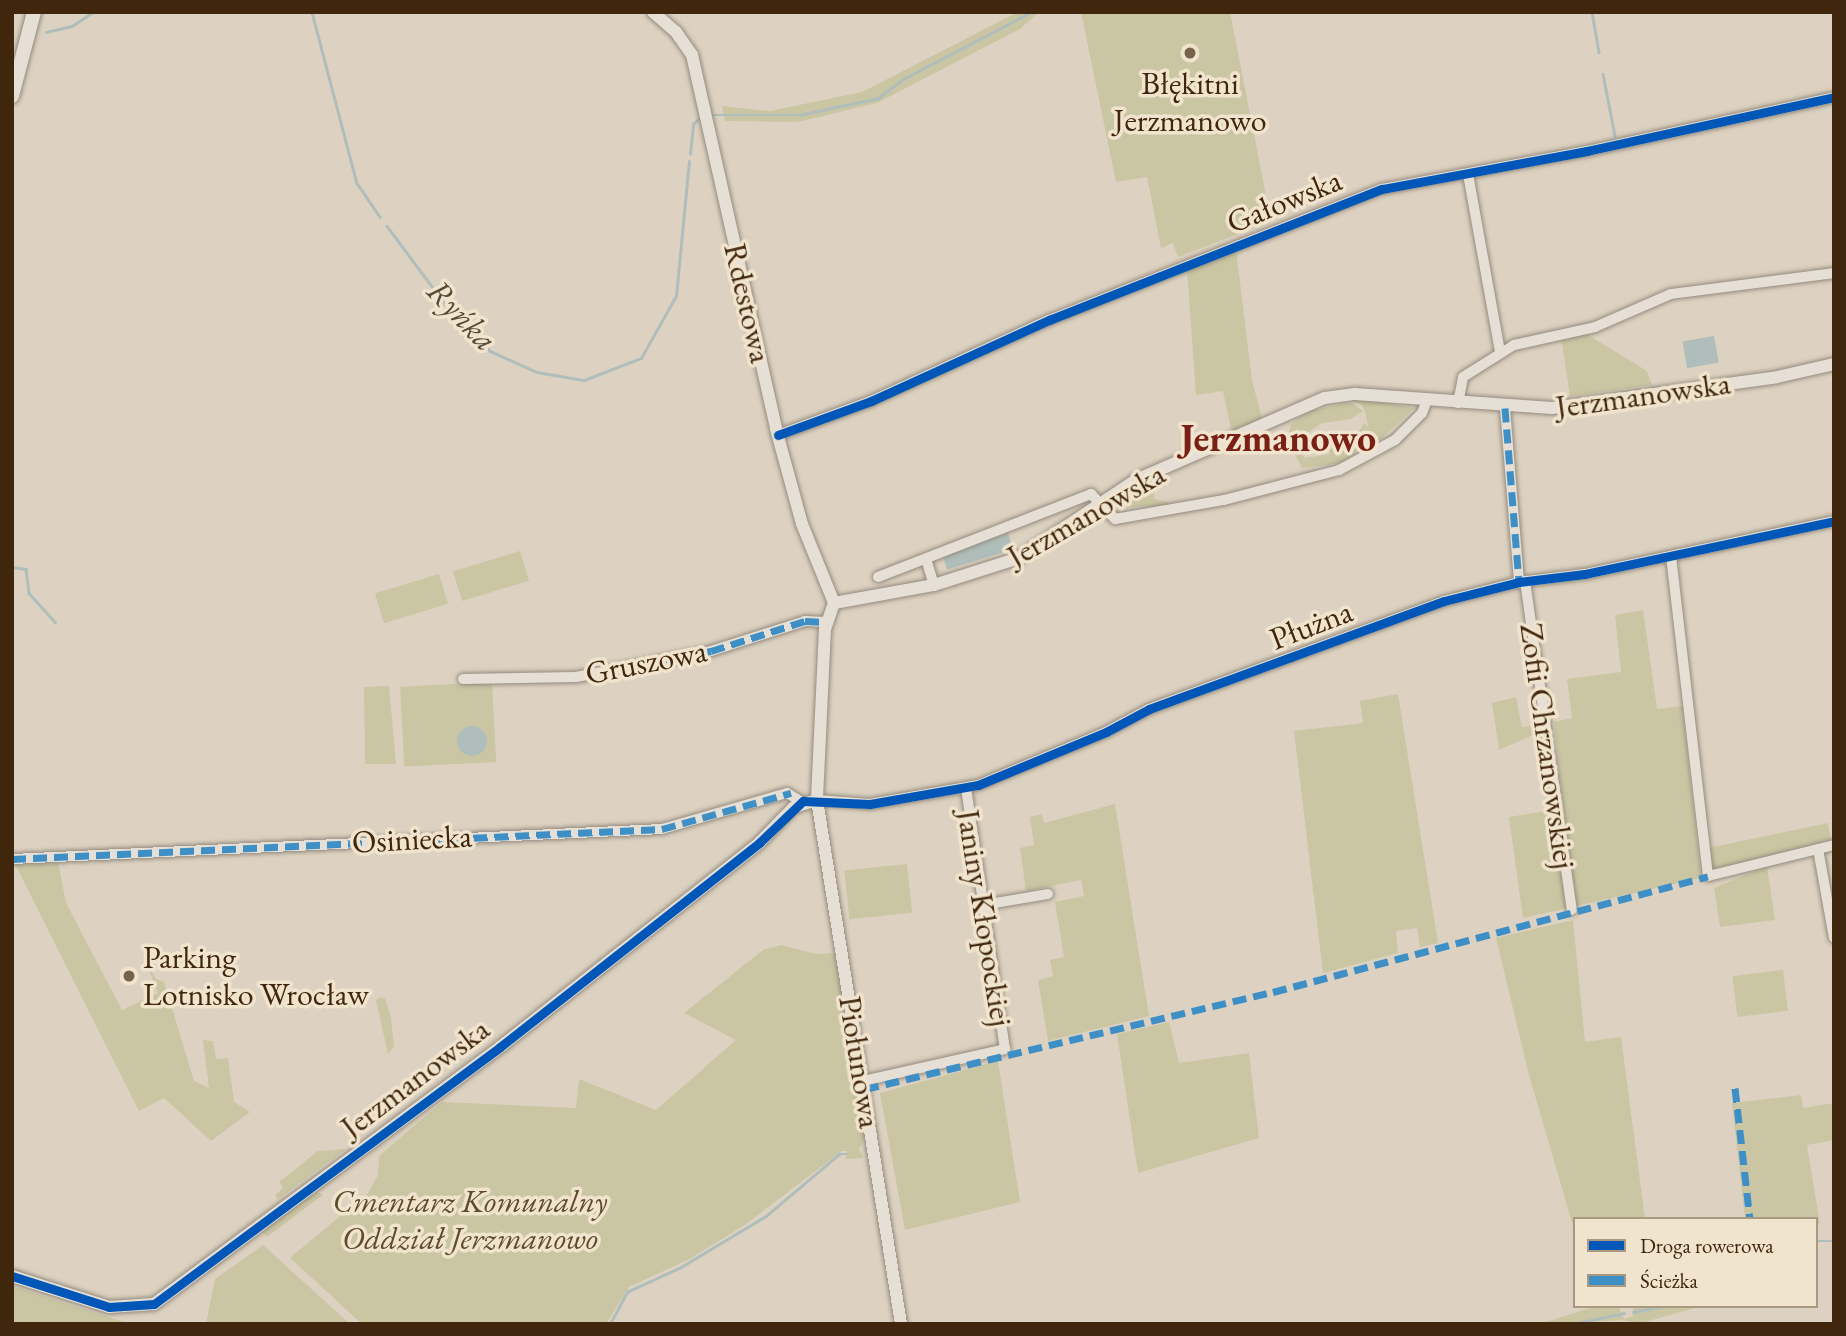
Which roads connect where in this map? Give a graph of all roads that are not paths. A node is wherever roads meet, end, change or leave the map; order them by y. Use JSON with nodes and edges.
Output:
{"nodes":[{"id":1,"x":34,"y":12,"type":"edge"},
{"id":2,"x":653,"y":12,"type":"edge"},
{"id":3,"x":12,"y":96,"type":"edge"},
{"id":4,"x":1834,"y":97,"type":"edge"},
{"id":5,"x":1468,"y":174,"type":"junction"},
{"id":6,"x":1834,"y":273,"type":"edge"},
{"id":7,"x":1500,"y":351,"type":"junction"},
{"id":8,"x":1834,"y":364,"type":"edge"},
{"id":9,"x":1427,"y":400,"type":"junction"},
{"id":10,"x":1458,"y":403,"type":"junction"},
{"id":11,"x":1505,"y":408,"type":"junction"},
{"id":12,"x":778,"y":435,"type":"junction"},
{"id":13,"x":1098,"y":503,"type":"junction"},
{"id":14,"x":1834,"y":521,"type":"edge"},
{"id":15,"x":1671,"y":556,"type":"junction"},
{"id":16,"x":926,"y":559,"type":"junction"},
{"id":17,"x":877,"y":578,"type":"dead end"},
{"id":18,"x":1522,"y":581,"type":"junction"},
{"id":19,"x":934,"y":585,"type":"junction"},
{"id":20,"x":834,"y":603,"type":"junction"},
{"id":21,"x":826,"y":622,"type":"junction"},
{"id":22,"x":463,"y":679,"type":"dead end"},
{"id":23,"x":966,"y":788,"type":"junction"},
{"id":24,"x":817,"y":800,"type":"junction"},
{"id":25,"x":802,"y":802,"type":"junction"},
{"id":26,"x":1834,"y":845,"type":"edge"},
{"id":27,"x":1818,"y":849,"type":"junction"},
{"id":28,"x":12,"y":859,"type":"edge"},
{"id":29,"x":1048,"y":894,"type":"dead end"},
{"id":30,"x":983,"y":905,"type":"junction"},
{"id":31,"x":1572,"y":910,"type":"dead end"},
{"id":32,"x":1834,"y":938,"type":"edge"},
{"id":33,"x":863,"y":1081,"type":"junction"},
{"id":34,"x":12,"y":1276,"type":"edge"},
{"id":35,"x":901,"y":1324,"type":"edge"}],
"edges":[{"from":1,"to":3,"type":"main road"},
{"from":2,"to":12,"type":"street","name":"Rdestowa"},
{"from":4,"to":5,"type":"street","name":"Gałowska"},
{"from":5,"to":7,"type":"street"},
{"from":5,"to":12,"type":"street","name":"Gałowska"},
{"from":6,"to":7,"type":"street"},
{"from":7,"to":10,"type":"street"},
{"from":8,"to":11,"type":"street","name":"Jerzmanowska"},
{"from":9,"to":10,"type":"street","name":"Jerzmanowska"},
{"from":9,"to":13,"type":"street","name":"Jerzmanowska"},
{"from":9,"to":13,"type":"street"},
{"from":10,"to":11,"type":"street","name":"Jerzmanowska"},
{"from":11,"to":18,"type":"street","name":"Zofii Chrzanowskiej"},
{"from":12,"to":20,"type":"street","name":"Rdestowa"},
{"from":13,"to":16,"type":"street"},
{"from":13,"to":19,"type":"street","name":"Jerzmanowska"},
{"from":14,"to":15,"type":"street","name":"Płużna"},
{"from":15,"to":18,"type":"street","name":"Płużna"},
{"from":15,"to":27,"type":"street"},
{"from":16,"to":17,"type":"street"},
{"from":16,"to":19,"type":"street"},
{"from":18,"to":23,"type":"street","name":"Płużna"},
{"from":18,"to":31,"type":"street","name":"Zofii Chrzanowskiej"},
{"from":19,"to":20,"type":"street","name":"Jerzmanowska"},
{"from":20,"to":21,"type":"street"},
{"from":21,"to":22,"type":"street","name":"Gruszowa"},
{"from":21,"to":24,"type":"street"},
{"from":23,"to":24,"type":"street","name":"Płużna"},
{"from":23,"to":30,"type":"street","name":"Janiny Kłopockiej"},
{"from":24,"to":25,"type":"street"},
{"from":24,"to":33,"type":"street","name":"Piołunowa"},
{"from":25,"to":28,"type":"street","name":"Osiniecka"},
{"from":25,"to":34,"type":"street","name":"Jerzmanowska"},
{"from":26,"to":27,"type":"street"},
{"from":27,"to":32,"type":"street"},
{"from":29,"to":30,"type":"street"},
{"from":30,"to":33,"type":"street","name":"Janiny Kłopockiej"},
{"from":33,"to":35,"type":"street","name":"Piołunowa"}]}
